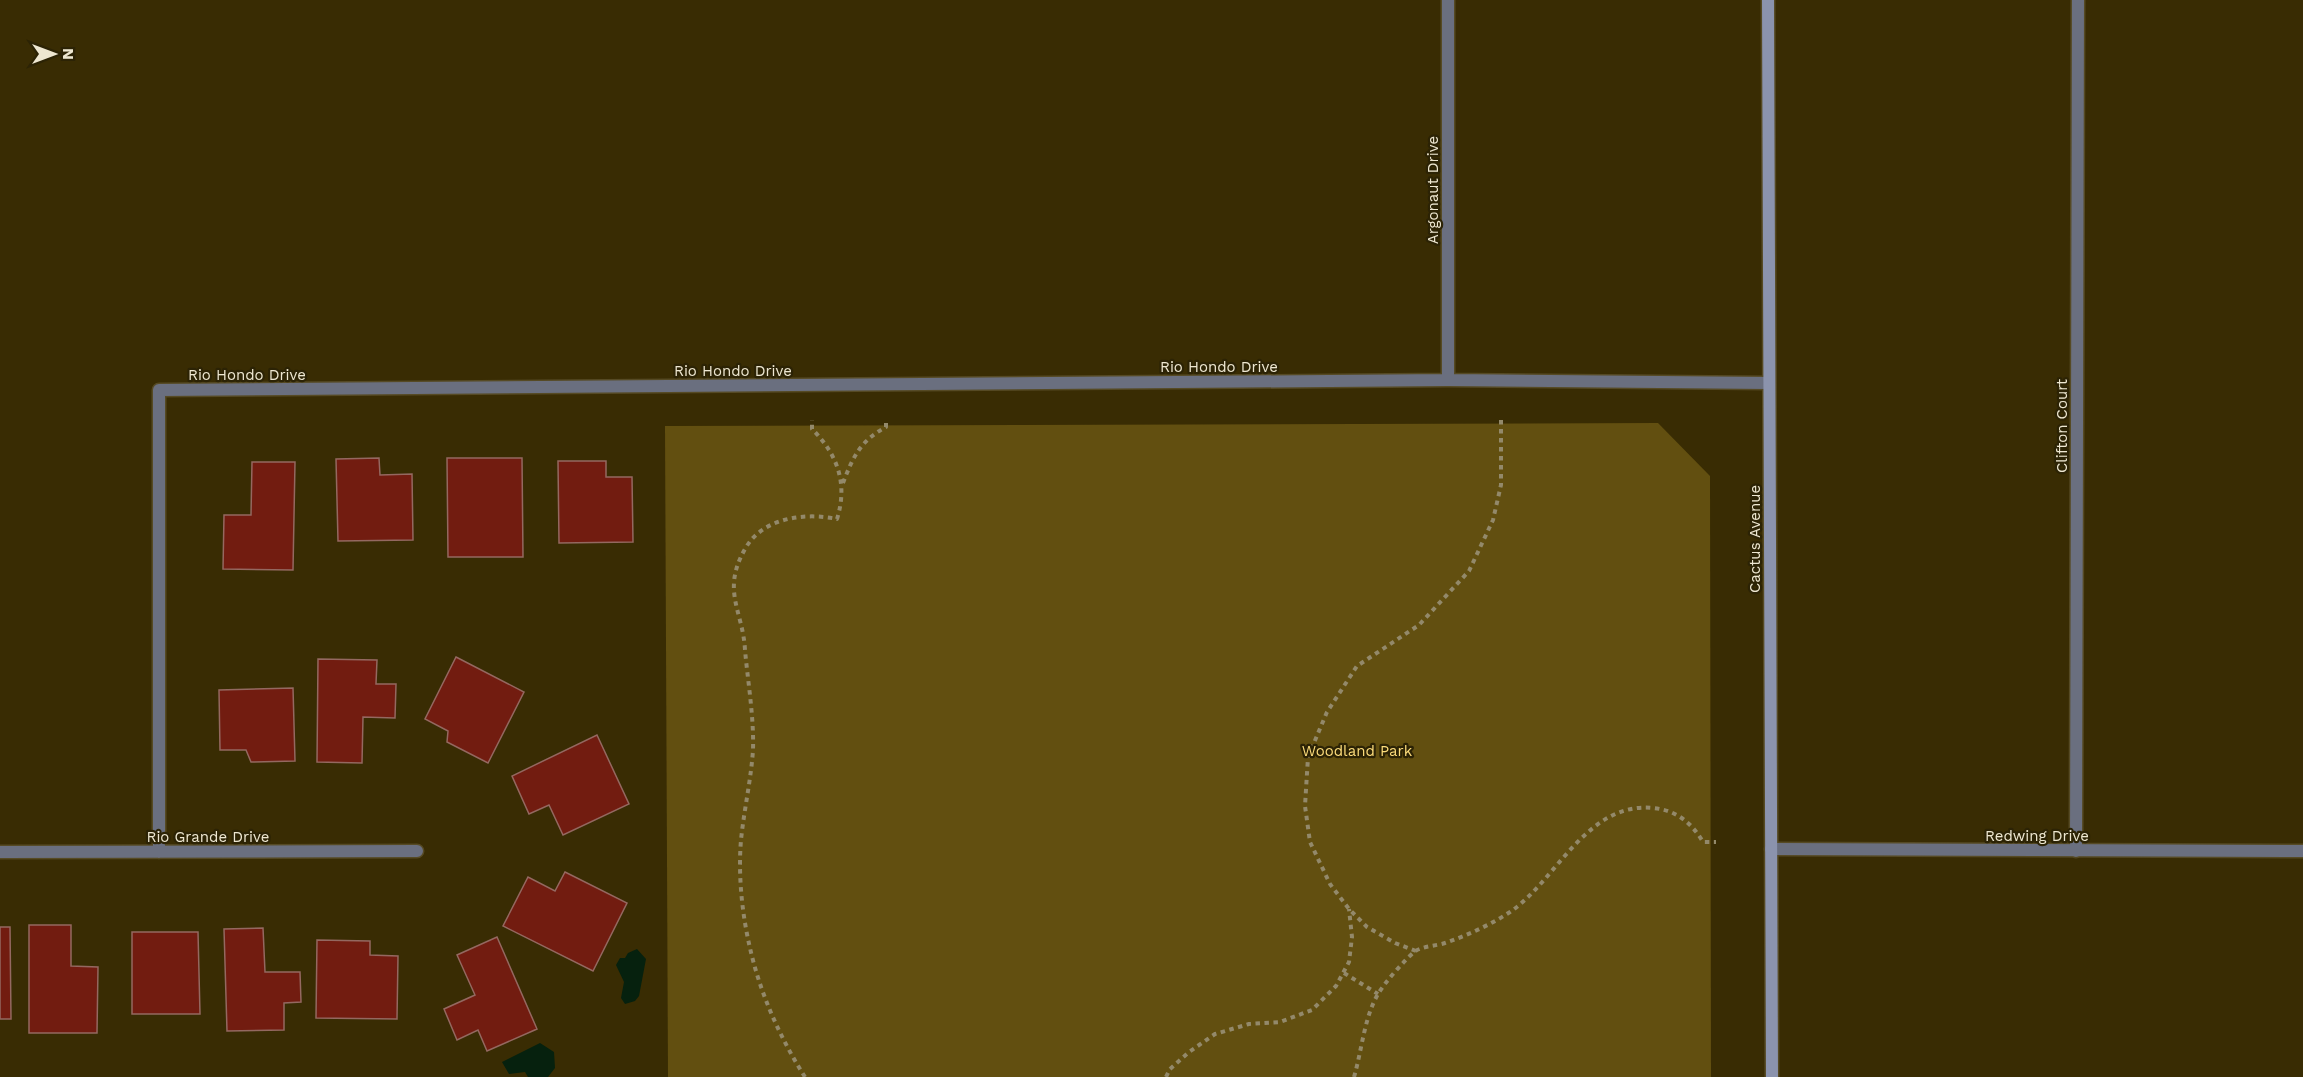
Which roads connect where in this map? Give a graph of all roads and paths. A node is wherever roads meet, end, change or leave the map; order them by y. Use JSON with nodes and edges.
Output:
{"nodes":[{"id":1,"x":1448,"y":0,"type":"edge"},
{"id":2,"x":1768,"y":0,"type":"edge"},
{"id":3,"x":2078,"y":0,"type":"edge"},
{"id":4,"x":1448,"y":380,"type":"junction"},
{"id":5,"x":1768,"y":383,"type":"junction"},
{"id":6,"x":1501,"y":418,"type":"dead end"},
{"id":7,"x":812,"y":420,"type":"dead end"},
{"id":8,"x":886,"y":420,"type":"dead end"},
{"id":9,"x":842,"y":484,"type":"junction"},
{"id":10,"x":1716,"y":842,"type":"dead end"},
{"id":11,"x":1771,"y":849,"type":"junction"},
{"id":12,"x":417,"y":851,"type":"dead end"},
{"id":13,"x":2076,"y":851,"type":"junction"},
{"id":14,"x":2303,"y":851,"type":"edge"},
{"id":15,"x":0,"y":852,"type":"edge"},
{"id":16,"x":159,"y":852,"type":"junction"},
{"id":17,"x":1349,"y":909,"type":"junction"},
{"id":18,"x":1416,"y":951,"type":"junction"},
{"id":19,"x":1344,"y":972,"type":"junction"},
{"id":20,"x":1378,"y":994,"type":"junction"},
{"id":21,"x":805,"y":1077,"type":"edge"},
{"id":22,"x":1166,"y":1077,"type":"edge"},
{"id":23,"x":1354,"y":1077,"type":"edge"},
{"id":24,"x":1772,"y":1077,"type":"edge"}],
"edges":[{"from":1,"to":4,"type":"street","name":"Argonaut Drive"},
{"from":2,"to":5,"type":"main road","name":"Cactus Avenue"},
{"from":3,"to":13,"type":"street","name":"Clifton Court"},
{"from":4,"to":5,"type":"street","name":"Rio Hondo Drive"},
{"from":4,"to":16,"type":"street","name":"Rio Hondo Drive"},
{"from":5,"to":11,"type":"main road","name":"Cactus Avenue"},
{"from":6,"to":17,"type":"path"},
{"from":7,"to":9,"type":"path"},
{"from":8,"to":9,"type":"path"},
{"from":9,"to":21,"type":"path"},
{"from":10,"to":18,"type":"path"},
{"from":11,"to":13,"type":"street","name":"Redwing Drive"},
{"from":11,"to":24,"type":"main road","name":"Cactus Avenue"},
{"from":12,"to":16,"type":"street","name":"Rio Grande Drive"},
{"from":13,"to":14,"type":"street","name":"Redwing Drive"},
{"from":15,"to":16,"type":"street","name":"Rio Grande Drive"},
{"from":17,"to":18,"type":"path"},
{"from":17,"to":19,"type":"path"},
{"from":18,"to":20,"type":"path"},
{"from":19,"to":20,"type":"path"},
{"from":19,"to":22,"type":"path"},
{"from":20,"to":23,"type":"path"}]}
